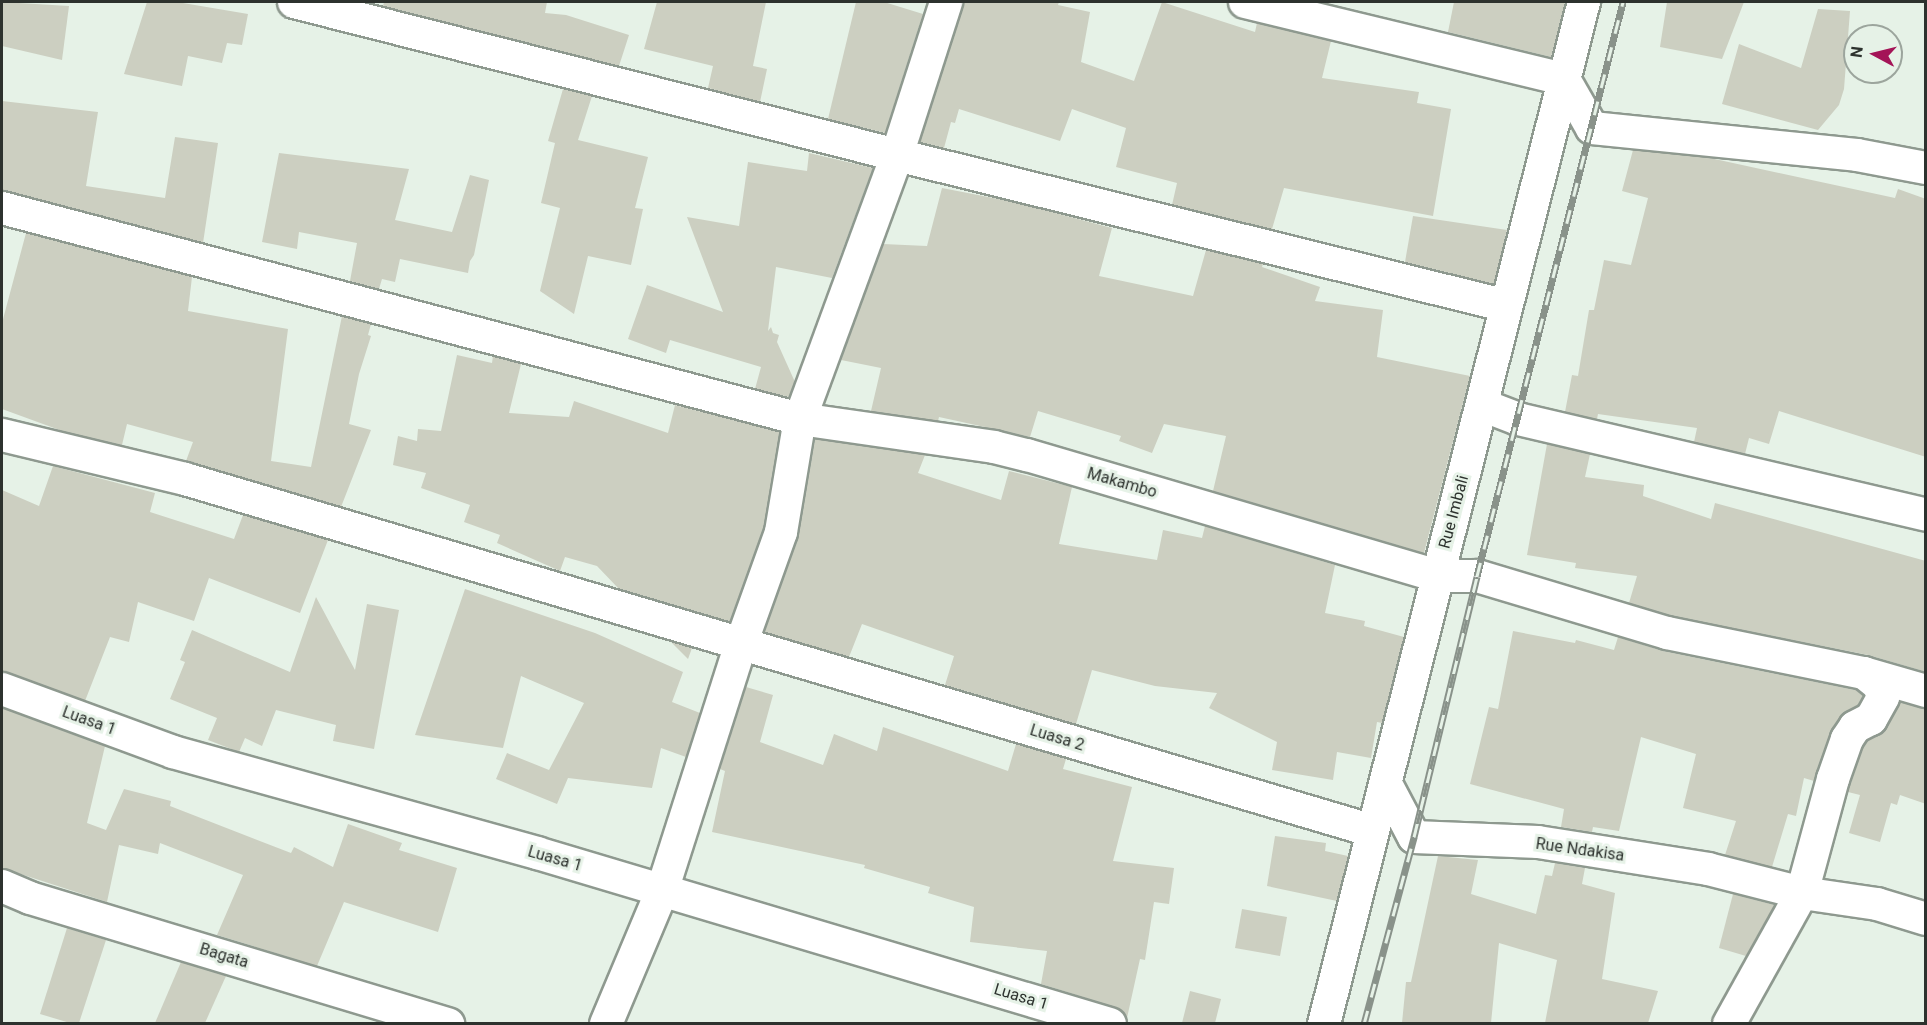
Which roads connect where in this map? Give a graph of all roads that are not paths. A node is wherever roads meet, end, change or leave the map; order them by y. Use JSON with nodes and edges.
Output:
{"nodes":[{"id":1,"x":294,"y":2,"type":"edge"},
{"id":2,"x":946,"y":2,"type":"edge"},
{"id":3,"x":1245,"y":2,"type":"edge"},
{"id":4,"x":1584,"y":2,"type":"edge"},
{"id":5,"x":1564,"y":79,"type":"junction"},
{"id":6,"x":897,"y":155,"type":"junction"},
{"id":7,"x":1926,"y":168,"type":"edge"},
{"id":8,"x":2,"y":208,"type":"edge"},
{"id":9,"x":1507,"y":306,"type":"junction"},
{"id":10,"x":1482,"y":405,"type":"junction"},
{"id":11,"x":800,"y":419,"type":"junction"},
{"id":12,"x":2,"y":435,"type":"edge"},
{"id":13,"x":1926,"y":515,"type":"edge"},
{"id":14,"x":1437,"y":576,"type":"junction"},
{"id":15,"x":741,"y":644,"type":"junction"},
{"id":16,"x":1864,"y":673,"type":"junction"},
{"id":17,"x":2,"y":689,"type":"edge"},
{"id":18,"x":1926,"y":691,"type":"edge"},
{"id":19,"x":1386,"y":784,"type":"junction"},
{"id":20,"x":1373,"y":831,"type":"junction"},
{"id":21,"x":2,"y":886,"type":"edge"},
{"id":22,"x":662,"y":891,"type":"junction"},
{"id":23,"x":1803,"y":893,"type":"junction"},
{"id":24,"x":1926,"y":919,"type":"edge"},
{"id":25,"x":1329,"y":1020,"type":"edge"},
{"id":26,"x":448,"y":1023,"type":"edge"},
{"id":27,"x":606,"y":1023,"type":"edge"},
{"id":28,"x":1110,"y":1023,"type":"edge"},
{"id":29,"x":1729,"y":1023,"type":"edge"}],
"edges":[{"from":1,"to":6,"type":"street"},
{"from":2,"to":6,"type":"street"},
{"from":3,"to":5,"type":"street"},
{"from":4,"to":5,"type":"street","name":"Rue Imbali"},
{"from":5,"to":7,"type":"street"},
{"from":5,"to":9,"type":"street","name":"Rue Imbali"},
{"from":6,"to":9,"type":"street"},
{"from":6,"to":11,"type":"street"},
{"from":8,"to":11,"type":"street","name":"Makambo"},
{"from":9,"to":10,"type":"street","name":"Rue Imbali"},
{"from":10,"to":13,"type":"street"},
{"from":10,"to":14,"type":"street","name":"Rue Imbali"},
{"from":11,"to":14,"type":"street","name":"Makambo"},
{"from":11,"to":15,"type":"street"},
{"from":12,"to":15,"type":"street","name":"Luasa 2"},
{"from":14,"to":16,"type":"street","name":"Makambo"},
{"from":14,"to":19,"type":"street","name":"Rue Imbali"},
{"from":15,"to":20,"type":"street","name":"Luasa 2"},
{"from":15,"to":22,"type":"street"},
{"from":16,"to":18,"type":"street","name":"Makambo"},
{"from":16,"to":23,"type":"street"},
{"from":17,"to":22,"type":"street","name":"Luasa 1"},
{"from":19,"to":20,"type":"street","name":"Rue Imbali"},
{"from":19,"to":23,"type":"street","name":"Rue Ndakisa"},
{"from":20,"to":25,"type":"street","name":"Rue Imbali"},
{"from":21,"to":26,"type":"street","name":"Bagata"},
{"from":22,"to":27,"type":"street"},
{"from":22,"to":28,"type":"street","name":"Luasa 1"},
{"from":23,"to":24,"type":"street"},
{"from":23,"to":29,"type":"street"}]}
